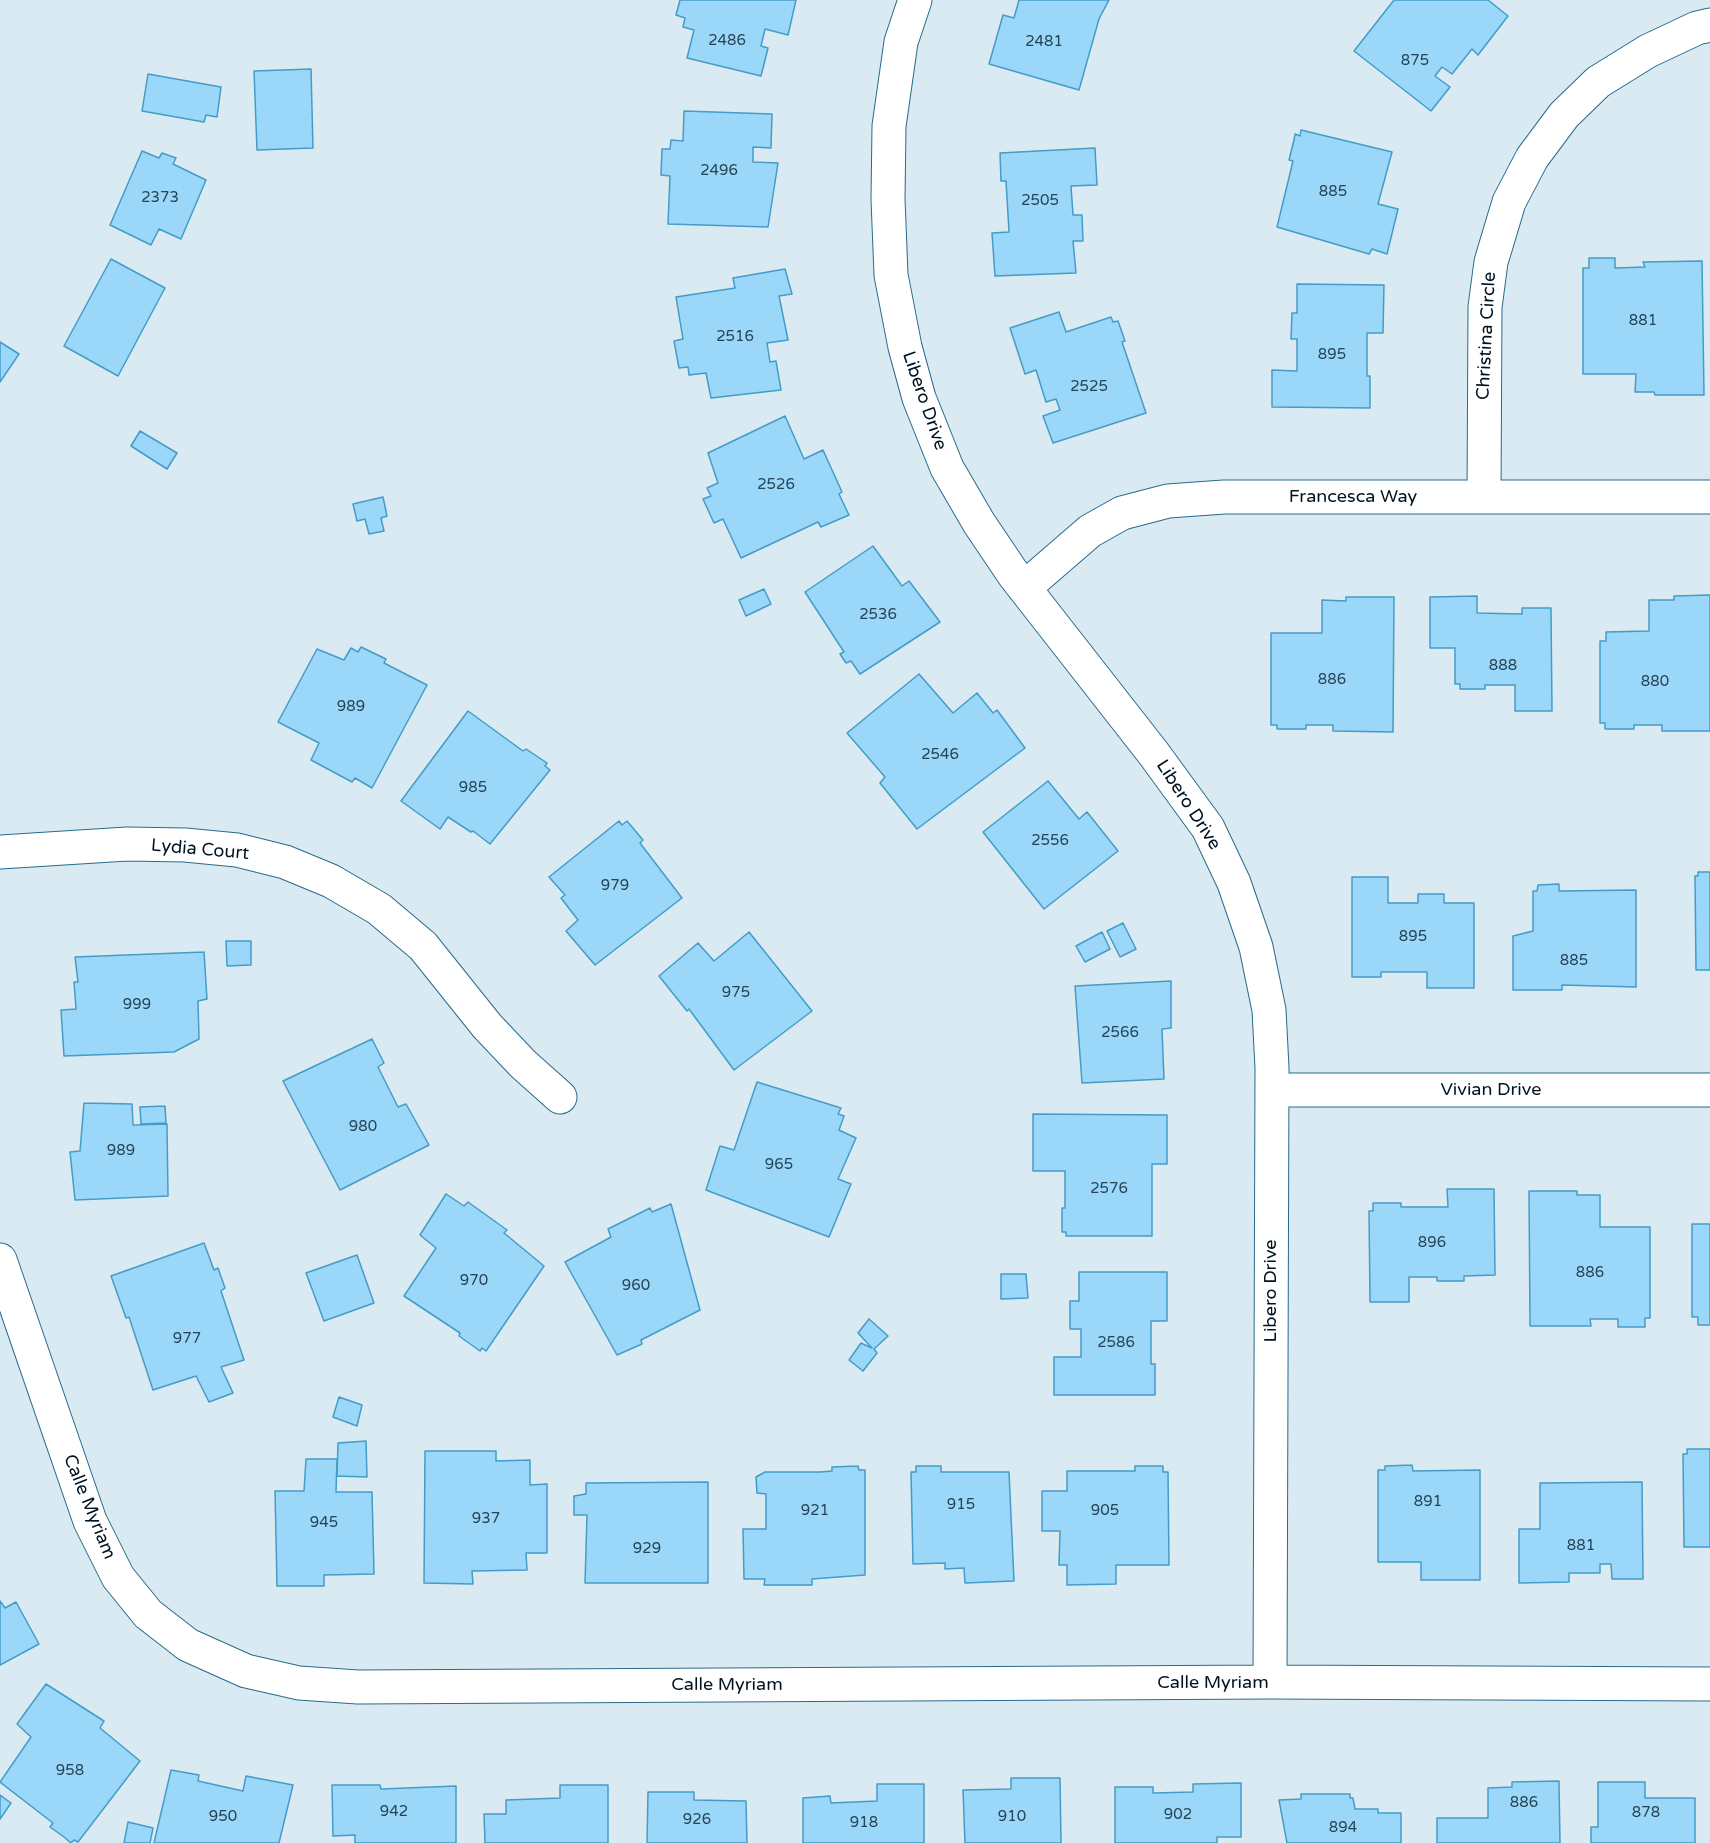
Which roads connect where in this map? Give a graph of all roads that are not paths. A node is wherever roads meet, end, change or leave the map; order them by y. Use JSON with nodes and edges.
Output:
{"nodes":[{"id":1,"x":915,"y":0,"type":"edge"},
{"id":2,"x":1710,"y":25,"type":"edge"},
{"id":3,"x":1484,"y":497,"type":"junction"},
{"id":4,"x":1710,"y":497,"type":"edge"},
{"id":5,"x":1024,"y":588,"type":"junction"},
{"id":6,"x":0,"y":852,"type":"edge"},
{"id":7,"x":1272,"y":1090,"type":"junction"},
{"id":8,"x":1710,"y":1090,"type":"edge"},
{"id":9,"x":560,"y":1097,"type":"dead end"},
{"id":10,"x":0,"y":1260,"type":"edge"},
{"id":11,"x":1270,"y":1682,"type":"junction"},
{"id":12,"x":1710,"y":1684,"type":"edge"}],
"edges":[{"from":1,"to":5,"type":"street","name":"Libero Drive"},
{"from":2,"to":3,"type":"street","name":"Christina Circle"},
{"from":3,"to":4,"type":"street","name":"Francesca Way"},
{"from":3,"to":5,"type":"street","name":"Francesca Way"},
{"from":5,"to":7,"type":"street","name":"Libero Drive"},
{"from":6,"to":9,"type":"street","name":"Lydia Court"},
{"from":7,"to":8,"type":"street","name":"Vivian Drive"},
{"from":7,"to":11,"type":"street","name":"Libero Drive"},
{"from":10,"to":11,"type":"street","name":"Calle Myriam"},
{"from":11,"to":12,"type":"street","name":"Calle Myriam"}]}
